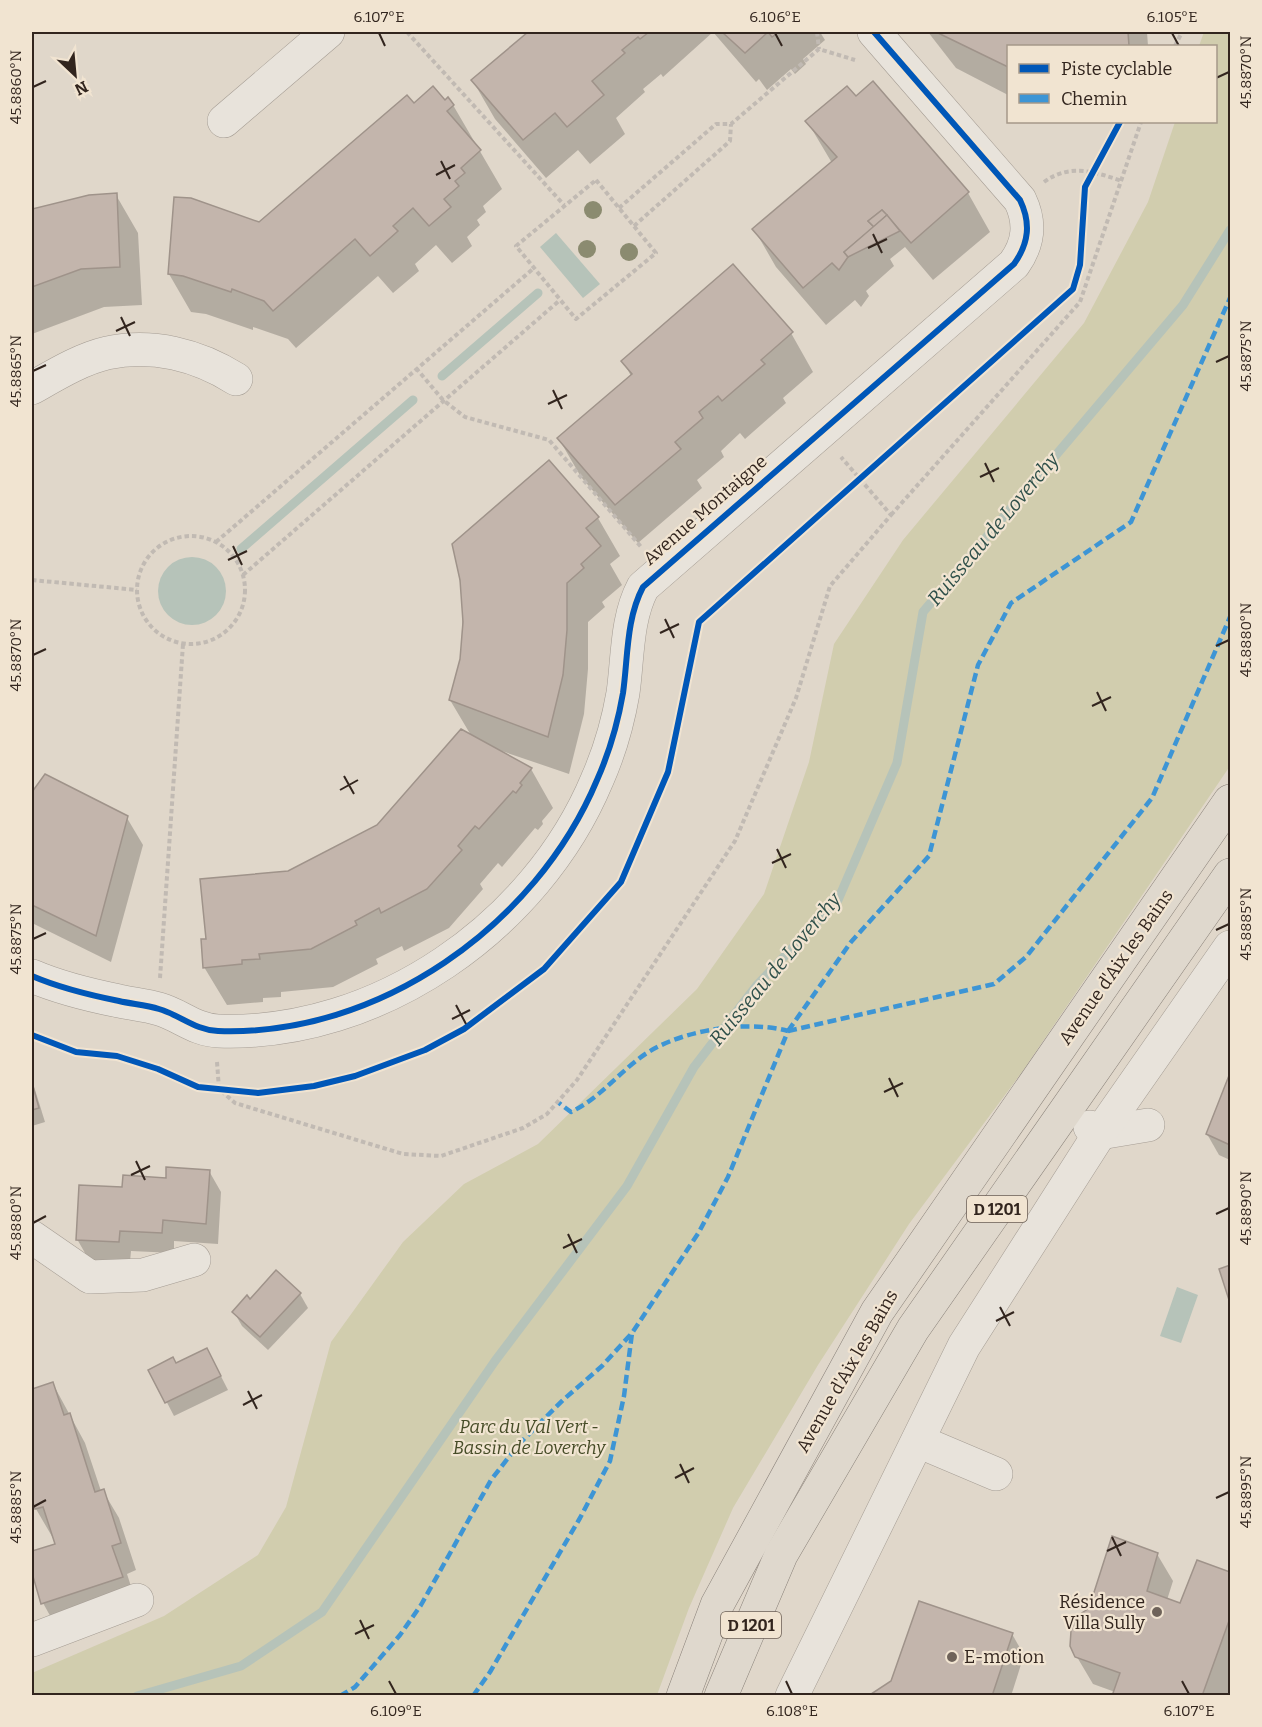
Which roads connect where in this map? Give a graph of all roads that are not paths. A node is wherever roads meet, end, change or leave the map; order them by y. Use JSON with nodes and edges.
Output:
{"nodes":[{"id":1,"x":328,"y":32,"type":"edge"},
{"id":2,"x":879,"y":38,"type":"edge"},
{"id":3,"x":225,"y":121,"type":"dead end"},
{"id":4,"x":236,"y":379,"type":"dead end"},
{"id":5,"x":32,"y":388,"type":"edge"},
{"id":6,"x":1230,"y":801,"type":"edge"},
{"id":7,"x":1230,"y":875,"type":"edge"},
{"id":8,"x":1230,"y":947,"type":"edge"},
{"id":9,"x":32,"y":976,"type":"edge"},
{"id":10,"x":1065,"y":1112,"type":"junction"},
{"id":11,"x":1148,"y":1125,"type":"dead end"},
{"id":12,"x":1100,"y":1133,"type":"junction"},
{"id":13,"x":32,"y":1237,"type":"edge"},
{"id":14,"x":194,"y":1260,"type":"dead end"},
{"id":15,"x":918,"y":1441,"type":"junction"},
{"id":16,"x":996,"y":1474,"type":"dead end"},
{"id":17,"x":137,"y":1600,"type":"dead end"},
{"id":18,"x":32,"y":1640,"type":"edge"},
{"id":19,"x":683,"y":1695,"type":"edge"},
{"id":20,"x":721,"y":1695,"type":"edge"},
{"id":21,"x":792,"y":1695,"type":"edge"}],
"edges":[{"from":1,"to":3,"type":"street"},
{"from":2,"to":9,"type":"street","name":"Avenue Montaigne"},
{"from":4,"to":5,"type":"street"},
{"from":6,"to":19,"type":"main road","name":"Avenue d'Aix les Bains","number":"D 1201"},
{"from":7,"to":10,"type":"main road","name":"Avenue d'Aix les Bains","number":"D 1201"},
{"from":8,"to":12,"type":"street"},
{"from":10,"to":12,"type":"street"},
{"from":10,"to":20,"type":"main road","name":"Avenue d'Aix les Bains","number":"D 1201"},
{"from":11,"to":12,"type":"street"},
{"from":12,"to":15,"type":"street"},
{"from":13,"to":14,"type":"street"},
{"from":15,"to":16,"type":"street"},
{"from":15,"to":21,"type":"street"},
{"from":17,"to":18,"type":"street"}]}
